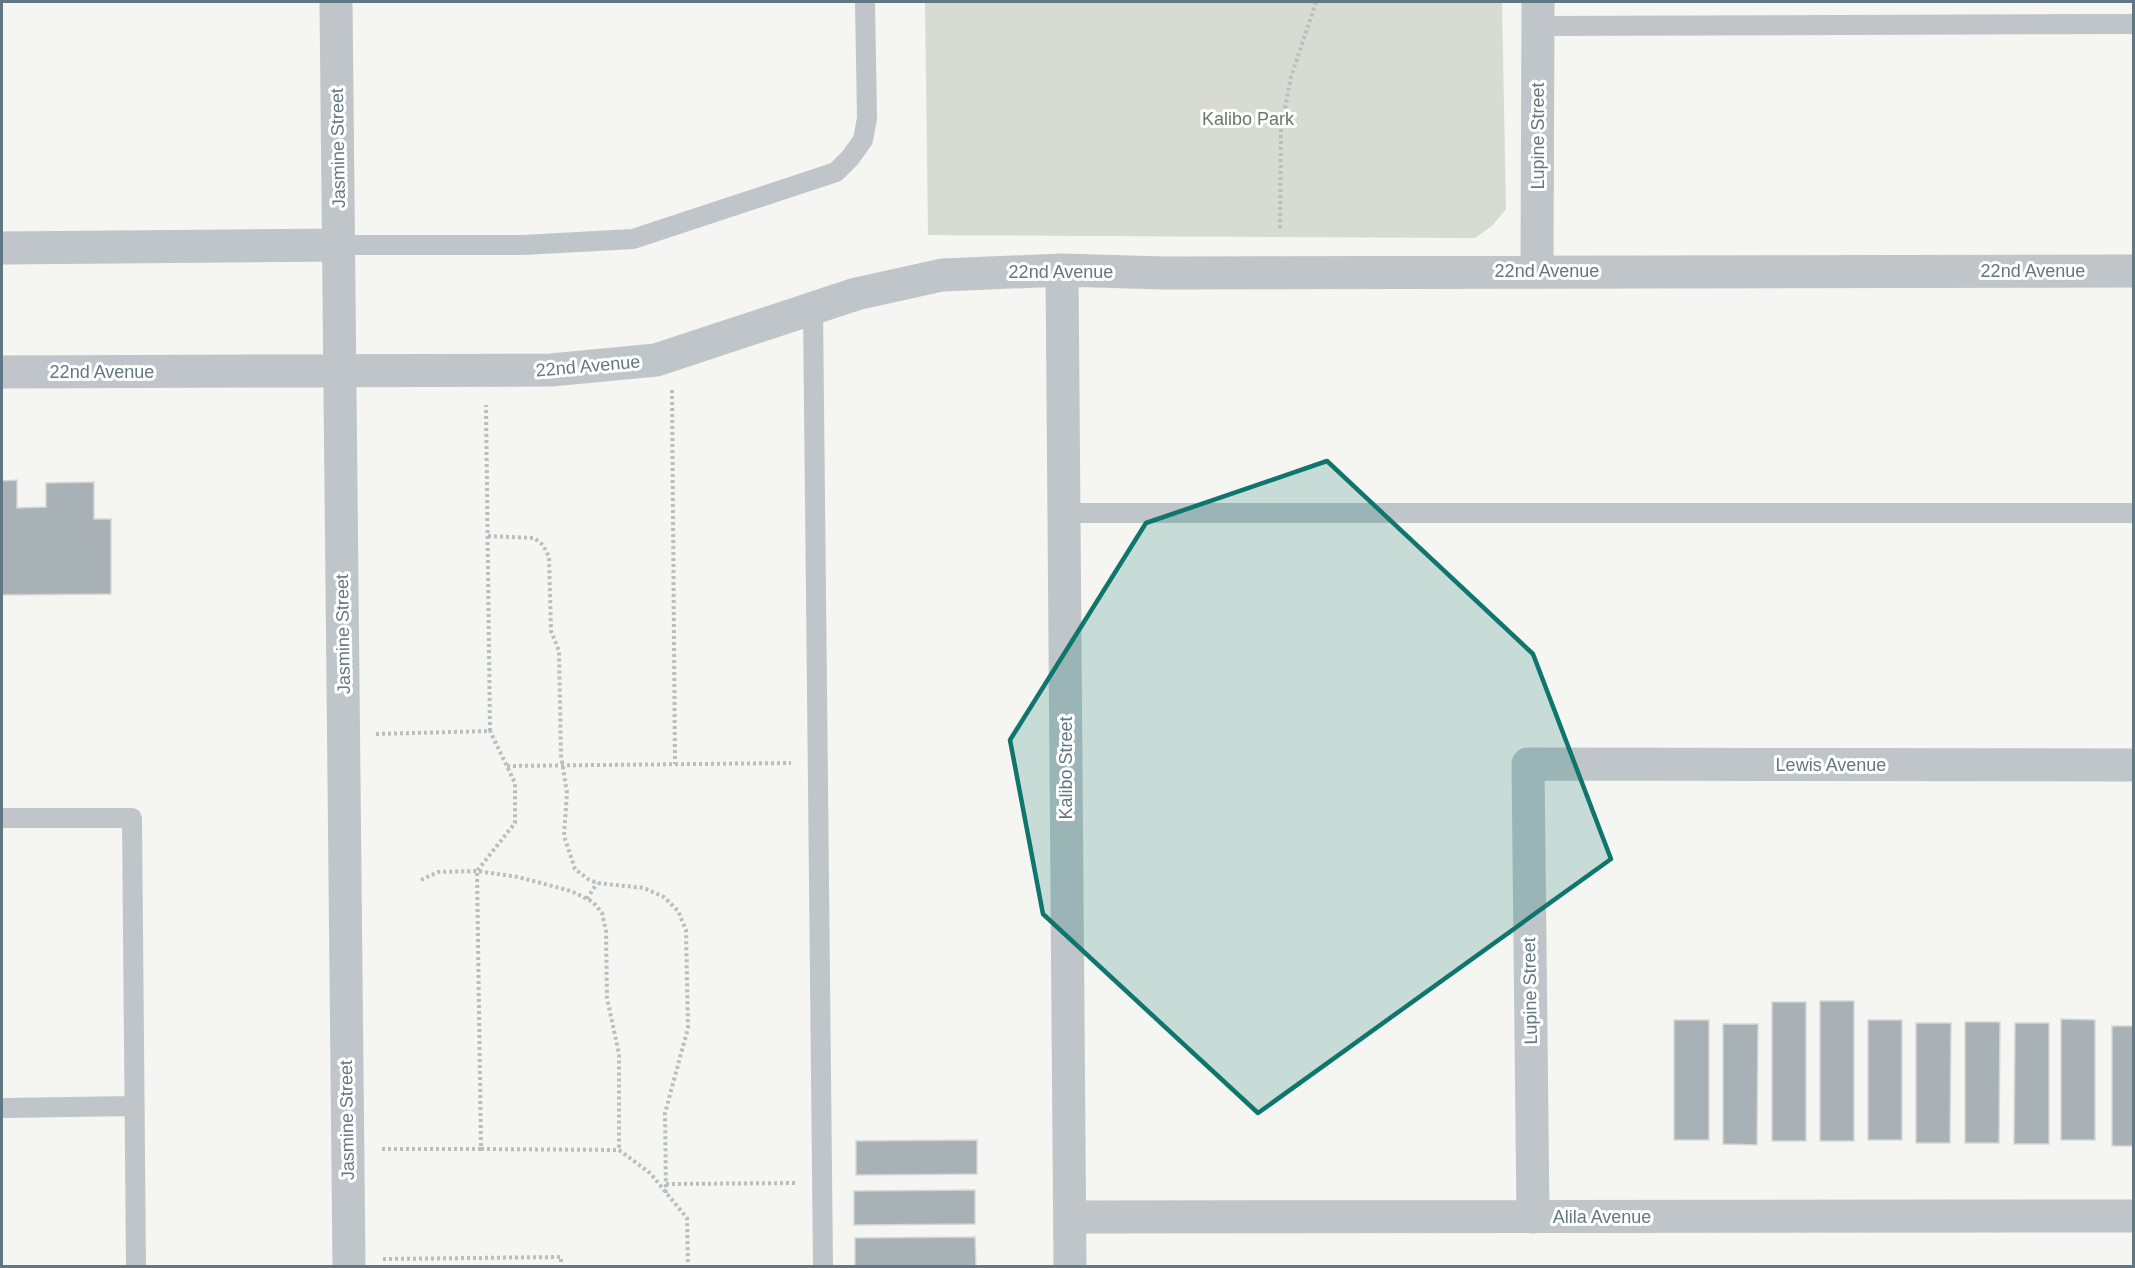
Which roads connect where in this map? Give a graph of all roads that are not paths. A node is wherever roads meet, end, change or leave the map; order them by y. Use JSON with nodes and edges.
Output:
{"nodes":[{"id":1,"x":336,"y":2,"type":"edge"},
{"id":2,"x":865,"y":2,"type":"edge"},
{"id":3,"x":1539,"y":14,"type":"edge"},
{"id":4,"x":2133,"y":24,"type":"edge"},
{"id":5,"x":339,"y":245,"type":"junction"},
{"id":6,"x":2,"y":248,"type":"edge"},
{"id":7,"x":1062,"y":270,"type":"junction"},
{"id":8,"x":1537,"y":271,"type":"junction"},
{"id":9,"x":2133,"y":272,"type":"edge"},
{"id":10,"x":813,"y":308,"type":"junction"},
{"id":11,"x":340,"y":371,"type":"junction"},
{"id":12,"x":2,"y":372,"type":"edge"},
{"id":13,"x":1064,"y":513,"type":"junction"},
{"id":14,"x":2133,"y":513,"type":"edge"},
{"id":15,"x":1528,"y":764,"type":"joint"},
{"id":16,"x":2133,"y":765,"type":"edge"},
{"id":17,"x":2,"y":818,"type":"edge"},
{"id":18,"x":134,"y":1106,"type":"junction"},
{"id":19,"x":2,"y":1108,"type":"edge"},
{"id":20,"x":2133,"y":1216,"type":"edge"},
{"id":21,"x":1070,"y":1217,"type":"junction"},
{"id":22,"x":1533,"y":1217,"type":"junction"},
{"id":23,"x":362,"y":1263,"type":"edge"},
{"id":24,"x":136,"y":1266,"type":"edge"},
{"id":25,"x":824,"y":1266,"type":"edge"},
{"id":26,"x":1070,"y":1266,"type":"edge"}],
"edges":[{"from":1,"to":5,"type":"street","name":"Jasmine Street"},
{"from":2,"to":5,"type":"lane"},
{"from":3,"to":4,"type":"lane"},
{"from":3,"to":8,"type":"street","name":"Lupine Street"},
{"from":5,"to":6,"type":"street"},
{"from":5,"to":11,"type":"street","name":"Jasmine Street"},
{"from":7,"to":8,"type":"street","name":"22nd Avenue"},
{"from":7,"to":10,"type":"street","name":"22nd Avenue"},
{"from":7,"to":13,"type":"street","name":"Kalibo Street"},
{"from":8,"to":9,"type":"street","name":"22nd Avenue"},
{"from":10,"to":11,"type":"street","name":"22nd Avenue"},
{"from":10,"to":25,"type":"lane"},
{"from":11,"to":12,"type":"street","name":"22nd Avenue"},
{"from":11,"to":23,"type":"street","name":"Jasmine Street"},
{"from":13,"to":14,"type":"lane"},
{"from":13,"to":21,"type":"street","name":"Kalibo Street"},
{"from":15,"to":16,"type":"street","name":"Lewis Avenue"},
{"from":15,"to":22,"type":"street","name":"Lupine Street"},
{"from":17,"to":18,"type":"lane"},
{"from":18,"to":19,"type":"lane"},
{"from":18,"to":24,"type":"lane"},
{"from":20,"to":22,"type":"street","name":"Alila Avenue"},
{"from":21,"to":22,"type":"street","name":"Alila Avenue"},
{"from":21,"to":26,"type":"street","name":"Kalibo Street"}]}
